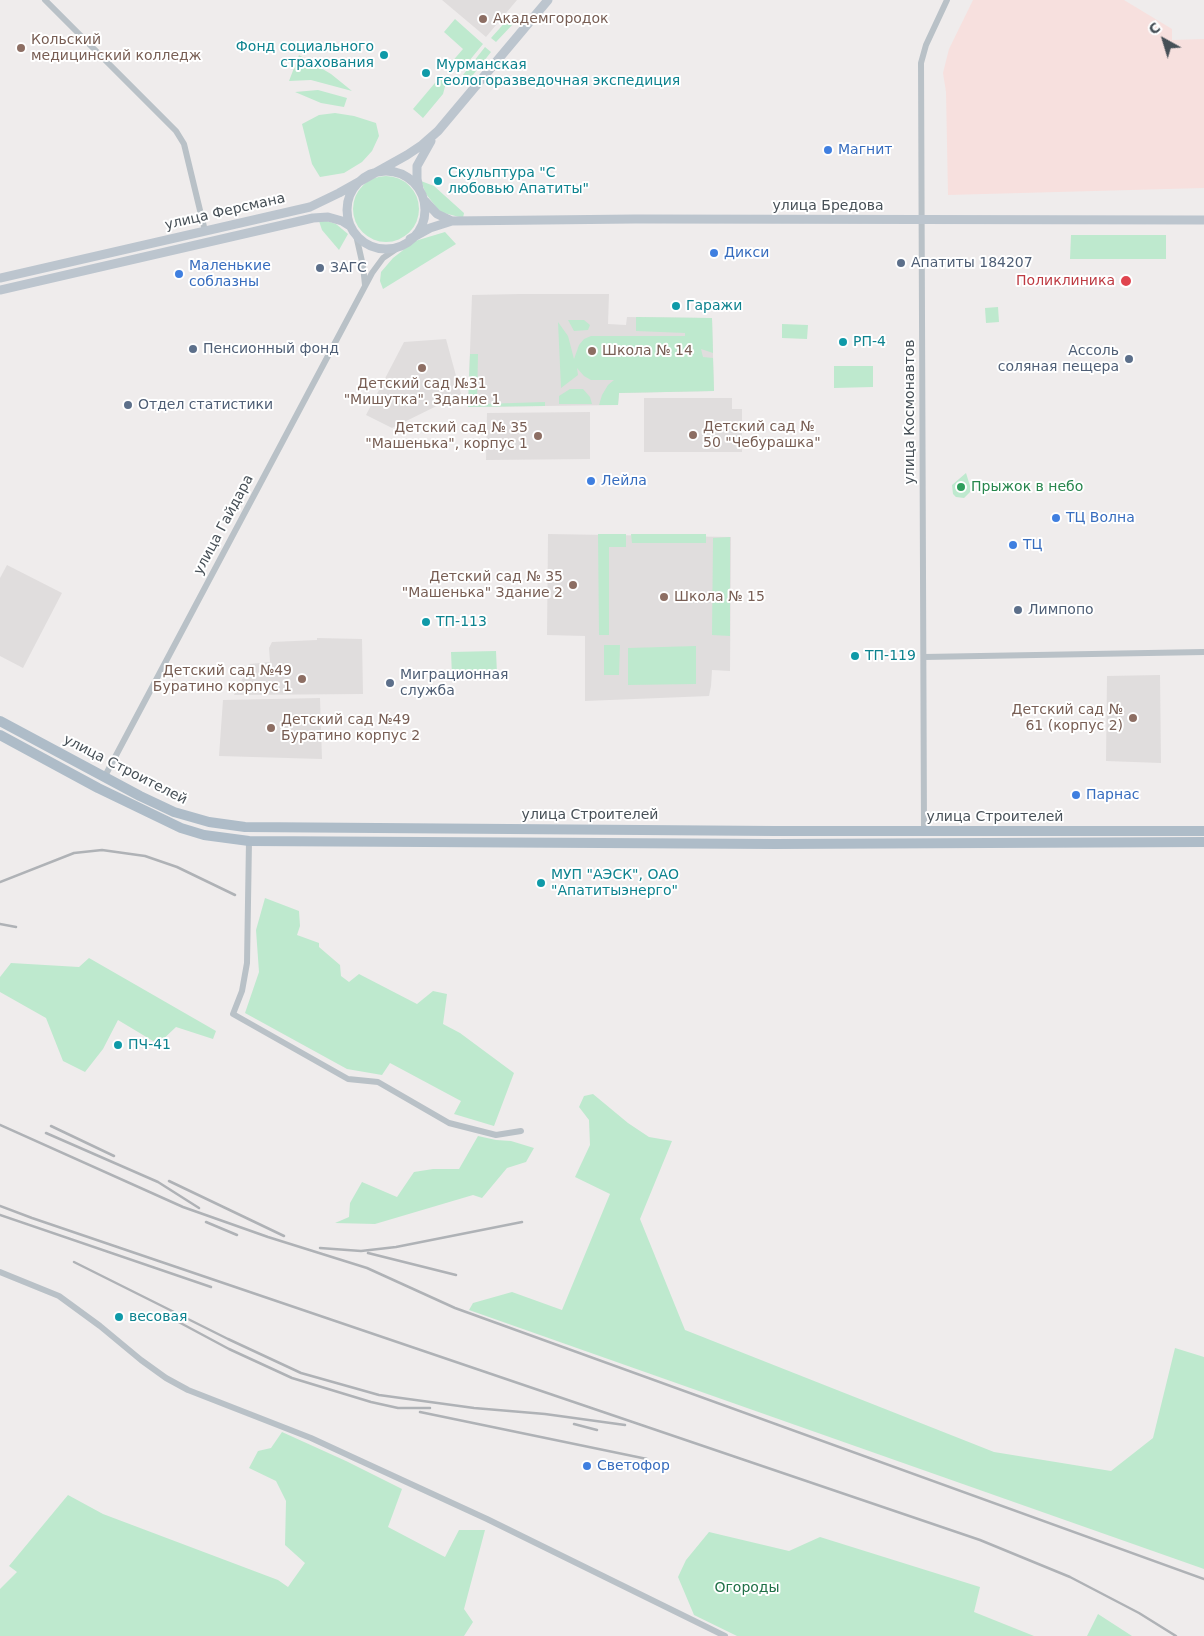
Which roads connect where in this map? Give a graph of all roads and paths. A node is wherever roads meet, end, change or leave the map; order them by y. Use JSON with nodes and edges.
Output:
{"nodes":[{"id":1,"x":45,"y":0,"type":"edge"},
{"id":2,"x":548,"y":0,"type":"edge"},
{"id":3,"x":947,"y":0,"type":"edge"},
{"id":4,"x":438,"y":131,"type":"junction"},
{"id":5,"x":368,"y":177,"type":"junction"},
{"id":6,"x":422,"y":195,"type":"junction"},
{"id":7,"x":922,"y":220,"type":"junction"},
{"id":8,"x":1204,"y":220,"type":"edge"},
{"id":9,"x":452,"y":221,"type":"junction"},
{"id":10,"x":350,"y":226,"type":"junction"},
{"id":11,"x":205,"y":230,"type":"junction"},
{"id":12,"x":356,"y":235,"type":"junction"},
{"id":13,"x":407,"y":241,"type":"junction"},
{"id":14,"x":158,"y":242,"type":"junction"},
{"id":15,"x":208,"y":242,"type":"junction"},
{"id":16,"x":162,"y":253,"type":"junction"},
{"id":17,"x":0,"y":278,"type":"edge"},
{"id":18,"x":365,"y":285,"type":"junction"},
{"id":19,"x":0,"y":290,"type":"edge"},
{"id":20,"x":1204,"y":652,"type":"edge"},
{"id":21,"x":924,"y":657,"type":"junction"},
{"id":22,"x":0,"y":720,"type":"edge"},
{"id":23,"x":0,"y":735,"type":"edge"},
{"id":24,"x":105,"y":776,"type":"junction"},
{"id":25,"x":98,"y":788,"type":"junction"},
{"id":26,"x":391,"y":828,"type":"junction"},
{"id":27,"x":597,"y":828,"type":"junction"},
{"id":28,"x":924,"y":830,"type":"junction"},
{"id":29,"x":1097,"y":831,"type":"junction"},
{"id":30,"x":1204,"y":831,"type":"edge"},
{"id":31,"x":249,"y":841,"type":"junction"},
{"id":32,"x":390,"y":841,"type":"junction"},
{"id":33,"x":596,"y":842,"type":"junction"},
{"id":34,"x":1204,"y":842,"type":"edge"},
{"id":35,"x":1097,"y":843,"type":"junction"},
{"id":36,"x":925,"y":844,"type":"junction"},
{"id":37,"x":521,"y":1131,"type":"dead end"},
{"id":38,"x":0,"y":1272,"type":"edge"},
{"id":39,"x":725,"y":1636,"type":"edge"}],
"edges":[{"from":1,"to":11,"type":"street"},
{"from":2,"to":4,"type":"street","name":"улица Ферсмана"},
{"from":3,"to":7,"type":"street","name":"улица Космонавтов"},
{"from":4,"to":5,"type":"street","name":"улица Ферсмана"},
{"from":4,"to":6,"type":"street","name":"улица Ферсмана"},
{"from":5,"to":6,"type":"street"},
{"from":5,"to":10,"type":"street"},
{"from":5,"to":11,"type":"street","name":"улица Ферсмана"},
{"from":6,"to":9,"type":"street"},
{"from":6,"to":13,"type":"street"},
{"from":7,"to":8,"type":"street","name":"улица Бредова"},
{"from":7,"to":9,"type":"street","name":"улица Бредова"},
{"from":7,"to":21,"type":"street","name":"улица Космонавтов"},
{"from":9,"to":13,"type":"street"},
{"from":10,"to":12,"type":"street"},
{"from":10,"to":15,"type":"street","name":"улица Ферсмана"},
{"from":11,"to":14,"type":"street","name":"улица Ферсмана"},
{"from":11,"to":15,"type":"street"},
{"from":12,"to":13,"type":"street"},
{"from":12,"to":18,"type":"street"},
{"from":13,"to":18,"type":"street","name":"улица Гайдара"},
{"from":14,"to":16,"type":"street"},
{"from":14,"to":17,"type":"street","name":"улица Ферсмана"},
{"from":15,"to":16,"type":"street","name":"улица Ферсмана"},
{"from":16,"to":19,"type":"street","name":"улица Ферсмана"},
{"from":18,"to":24,"type":"street","name":"улица Гайдара"},
{"from":20,"to":21,"type":"street"},
{"from":21,"to":28,"type":"street","name":"улица Космонавтов"},
{"from":22,"to":24,"type":"main road","name":"улица Строителей"},
{"from":23,"to":25,"type":"main road","name":"улица Строителей"},
{"from":24,"to":25,"type":"main road"},
{"from":24,"to":26,"type":"main road","name":"улица Строителей"},
{"from":25,"to":31,"type":"main road","name":"улица Строителей"},
{"from":26,"to":27,"type":"main road","name":"улица Строителей"},
{"from":26,"to":32,"type":"main road"},
{"from":27,"to":28,"type":"main road","name":"улица Строителей"},
{"from":27,"to":33,"type":"main road"},
{"from":28,"to":29,"type":"main road","name":"улица Строителей"},
{"from":28,"to":36,"type":"main road"},
{"from":29,"to":30,"type":"main road","name":"улица Строителей"},
{"from":29,"to":35,"type":"main road"},
{"from":31,"to":32,"type":"main road","name":"улица Строителей"},
{"from":31,"to":37,"type":"street"},
{"from":32,"to":33,"type":"main road","name":"улица Строителей"},
{"from":33,"to":36,"type":"main road","name":"улица Строителей"},
{"from":34,"to":35,"type":"main road","name":"улица Строителей"},
{"from":35,"to":36,"type":"main road","name":"улица Строителей"},
{"from":38,"to":39,"type":"street"}]}
